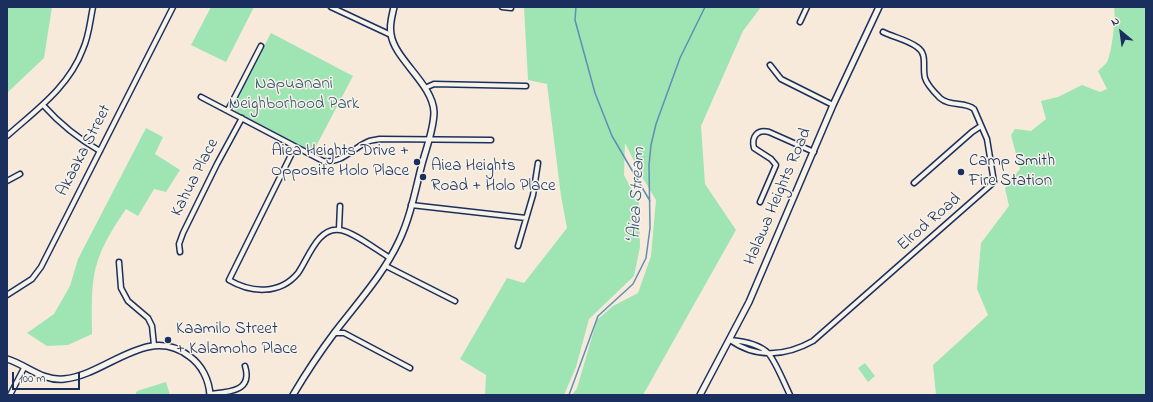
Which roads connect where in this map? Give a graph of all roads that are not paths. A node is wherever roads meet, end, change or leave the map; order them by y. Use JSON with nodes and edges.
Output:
{"nodes":[{"id":1,"x":93,"y":7,"type":"edge"},
{"id":2,"x":173,"y":7,"type":"edge"},
{"id":3,"x":331,"y":7,"type":"edge"},
{"id":4,"x":394,"y":7,"type":"edge"},
{"id":5,"x":502,"y":7,"type":"edge"},
{"id":6,"x":807,"y":7,"type":"edge"},
{"id":7,"x":880,"y":7,"type":"edge"},
{"id":8,"x":511,"y":8,"type":"dead end"},
{"id":9,"x":800,"y":22,"type":"dead end"},
{"id":10,"x":883,"y":32,"type":"dead end"},
{"id":11,"x":391,"y":36,"type":"junction"},
{"id":12,"x":261,"y":46,"type":"dead end"},
{"id":13,"x":770,"y":65,"type":"dead end"},
{"id":14,"x":526,"y":86,"type":"dead end"},
{"id":15,"x":425,"y":88,"type":"junction"},
{"id":16,"x":201,"y":97,"type":"dead end"},
{"id":17,"x":43,"y":105,"type":"junction"},
{"id":18,"x":833,"y":105,"type":"junction"},
{"id":19,"x":228,"y":110,"type":"junction"},
{"id":20,"x":242,"y":118,"type":"junction"},
{"id":21,"x":981,"y":126,"type":"junction"},
{"id":22,"x":7,"y":136,"type":"edge"},
{"id":23,"x":428,"y":140,"type":"junction"},
{"id":24,"x":491,"y":140,"type":"dead end"},
{"id":25,"x":295,"y":147,"type":"junction"},
{"id":26,"x":100,"y":150,"type":"junction"},
{"id":27,"x":814,"y":152,"type":"junction"},
{"id":28,"x":538,"y":163,"type":"dead end"},
{"id":29,"x":20,"y":174,"type":"dead end"},
{"id":30,"x":7,"y":180,"type":"edge"},
{"id":31,"x":914,"y":183,"type":"dead end"},
{"id":32,"x":760,"y":202,"type":"dead end"},
{"id":33,"x":411,"y":205,"type":"junction"},
{"id":34,"x":340,"y":206,"type":"dead end"},
{"id":35,"x":526,"y":218,"type":"junction"},
{"id":36,"x":339,"y":229,"type":"junction"},
{"id":37,"x":518,"y":246,"type":"dead end"},
{"id":38,"x":180,"y":252,"type":"dead end"},
{"id":39,"x":390,"y":258,"type":"junction"},
{"id":40,"x":120,"y":262,"type":"dead end"},
{"id":41,"x":386,"y":266,"type":"junction"},
{"id":42,"x":7,"y":295,"type":"edge"},
{"id":43,"x":455,"y":301,"type":"dead end"},
{"id":44,"x":335,"y":333,"type":"junction"},
{"id":45,"x":730,"y":340,"type":"junction"},
{"id":46,"x":154,"y":344,"type":"junction"},
{"id":47,"x":768,"y":354,"type":"junction"},
{"id":48,"x":7,"y":359,"type":"edge"},
{"id":49,"x":245,"y":366,"type":"dead end"},
{"id":50,"x":24,"y":368,"type":"junction"},
{"id":51,"x":410,"y":368,"type":"dead end"},
{"id":52,"x":210,"y":394,"type":"edge"},
{"id":53,"x":10,"y":395,"type":"edge"},
{"id":54,"x":293,"y":395,"type":"edge"},
{"id":55,"x":700,"y":395,"type":"edge"},
{"id":56,"x":790,"y":395,"type":"edge"}],
"edges":[{"from":1,"to":17,"type":"street"},
{"from":2,"to":26,"type":"street","name":"Akaaka Street"},
{"from":3,"to":11,"type":"street"},
{"from":4,"to":11,"type":"street"},
{"from":5,"to":8,"type":"street"},
{"from":6,"to":9,"type":"street"},
{"from":7,"to":18,"type":"street","name":"Halawa Heights Road"},
{"from":10,"to":21,"type":"street","name":"Elrod Road"},
{"from":11,"to":15,"type":"street"},
{"from":12,"to":19,"type":"street"},
{"from":13,"to":18,"type":"street"},
{"from":14,"to":15,"type":"street"},
{"from":15,"to":23,"type":"street"},
{"from":16,"to":19,"type":"street"},
{"from":17,"to":22,"type":"street"},
{"from":17,"to":26,"type":"street"},
{"from":18,"to":27,"type":"street","name":"Halawa Heights Road"},
{"from":19,"to":20,"type":"street"},
{"from":20,"to":25,"type":"street"},
{"from":20,"to":38,"type":"street","name":"Kahua Place"},
{"from":21,"to":31,"type":"street"},
{"from":21,"to":47,"type":"street","name":"Elrod Road"},
{"from":23,"to":24,"type":"street"},
{"from":23,"to":25,"type":"street"},
{"from":23,"to":33,"type":"street"},
{"from":25,"to":36,"type":"street"},
{"from":26,"to":42,"type":"street","name":"Akaaka Street"},
{"from":27,"to":32,"type":"street"},
{"from":27,"to":45,"type":"street","name":"Halawa Heights Road"},
{"from":28,"to":35,"type":"street"},
{"from":29,"to":30,"type":"street"},
{"from":33,"to":35,"type":"street"},
{"from":33,"to":39,"type":"street"},
{"from":34,"to":36,"type":"street"},
{"from":35,"to":37,"type":"street"},
{"from":36,"to":39,"type":"street"},
{"from":39,"to":41,"type":"street"},
{"from":40,"to":46,"type":"street"},
{"from":41,"to":43,"type":"street"},
{"from":41,"to":44,"type":"street"},
{"from":44,"to":51,"type":"street"},
{"from":44,"to":54,"type":"street"},
{"from":45,"to":47,"type":"street"},
{"from":45,"to":55,"type":"street","name":"Halawa Heights Road"},
{"from":46,"to":50,"type":"street"},
{"from":46,"to":52,"type":"street"},
{"from":47,"to":56,"type":"street"},
{"from":48,"to":50,"type":"street"},
{"from":49,"to":52,"type":"street"},
{"from":50,"to":53,"type":"street"}]}
